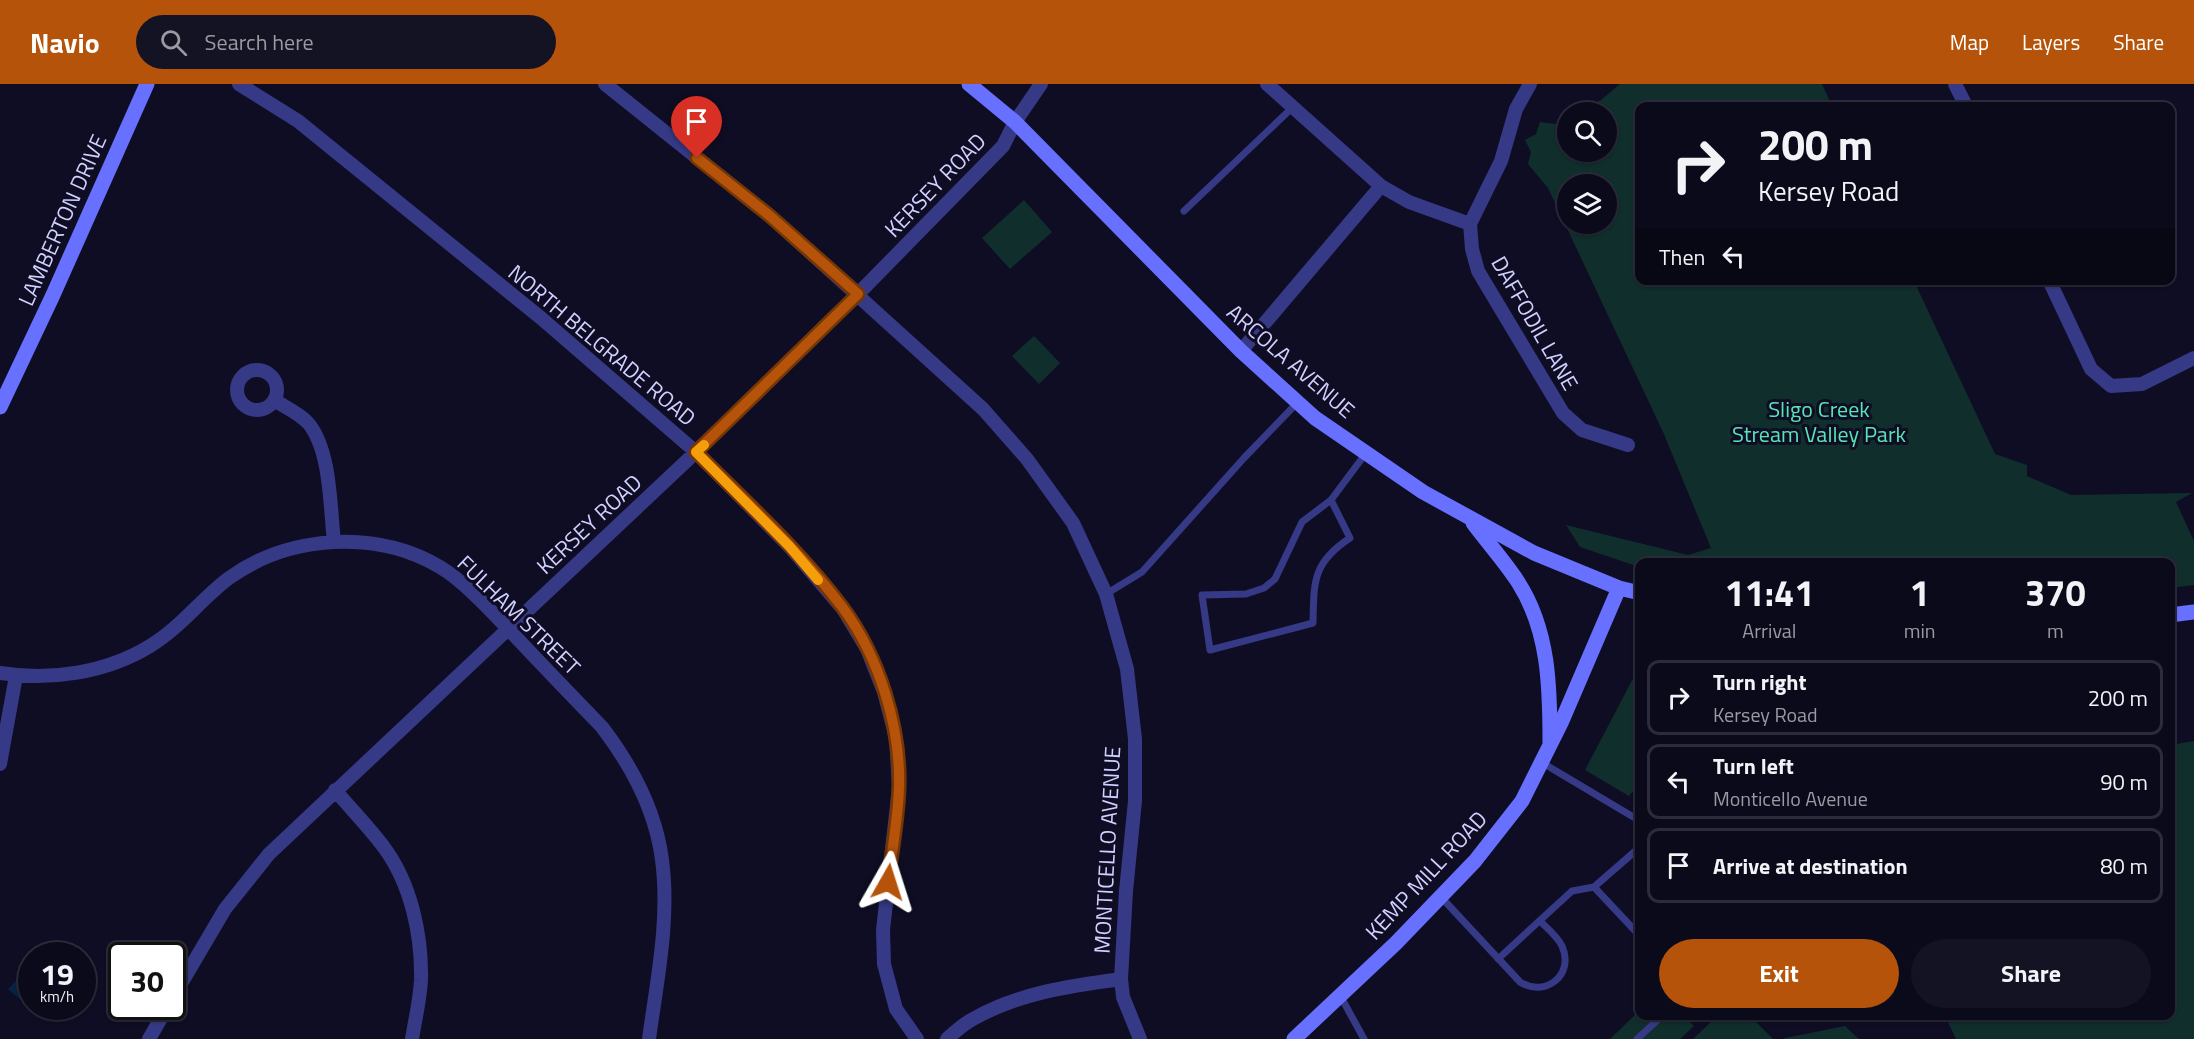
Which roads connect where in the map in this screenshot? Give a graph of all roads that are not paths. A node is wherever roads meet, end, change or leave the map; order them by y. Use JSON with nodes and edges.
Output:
{"nodes":[{"id":1,"x":147,"y":84,"type":"edge"},
{"id":2,"x":239,"y":84,"type":"edge"},
{"id":3,"x":605,"y":84,"type":"edge"},
{"id":4,"x":969,"y":84,"type":"edge"},
{"id":5,"x":1041,"y":84,"type":"edge"},
{"id":6,"x":1267,"y":84,"type":"edge"},
{"id":7,"x":1530,"y":84,"type":"edge"},
{"id":8,"x":1955,"y":84,"type":"edge"},
{"id":9,"x":1964,"y":102,"type":"edge"},
{"id":10,"x":1293,"y":107,"type":"junction"},
{"id":11,"x":1016,"y":122,"type":"junction"},
{"id":12,"x":1381,"y":186,"type":"junction"},
{"id":13,"x":1184,"y":211,"type":"dead end"},
{"id":14,"x":1470,"y":225,"type":"junction"},
{"id":15,"x":2051,"y":285,"type":"edge"},
{"id":16,"x":858,"y":294,"type":"junction"},
{"id":17,"x":1240,"y":351,"type":"junction"},
{"id":18,"x":2194,"y":358,"type":"edge"},
{"id":19,"x":274,"y":400,"type":"dead end"},
{"id":20,"x":1298,"y":402,"type":"junction"},
{"id":21,"x":0,"y":407,"type":"edge"},
{"id":22,"x":1628,"y":445,"type":"dead end"},
{"id":23,"x":696,"y":452,"type":"junction"},
{"id":24,"x":1366,"y":453,"type":"junction"},
{"id":25,"x":1331,"y":500,"type":"junction"},
{"id":26,"x":1469,"y":518,"type":"junction"},
{"id":27,"x":334,"y":542,"type":"junction"},
{"id":28,"x":1619,"y":588,"type":"junction"},
{"id":29,"x":1635,"y":592,"type":"edge"},
{"id":30,"x":1106,"y":594,"type":"junction"},
{"id":31,"x":2194,"y":612,"type":"edge"},
{"id":32,"x":2175,"y":614,"type":"edge"},
{"id":33,"x":508,"y":628,"type":"junction"},
{"id":34,"x":0,"y":673,"type":"edge"},
{"id":35,"x":16,"y":676,"type":"junction"},
{"id":36,"x":1550,"y":746,"type":"junction"},
{"id":37,"x":1541,"y":762,"type":"junction"},
{"id":38,"x":0,"y":764,"type":"edge"},
{"id":39,"x":335,"y":790,"type":"junction"},
{"id":40,"x":1635,"y":817,"type":"edge"},
{"id":41,"x":1635,"y":851,"type":"edge"},
{"id":42,"x":1593,"y":887,"type":"junction"},
{"id":43,"x":1441,"y":897,"type":"junction"},
{"id":44,"x":1540,"y":921,"type":"junction"},
{"id":45,"x":1635,"y":931,"type":"edge"},
{"id":46,"x":1498,"y":959,"type":"junction"},
{"id":47,"x":186,"y":975,"type":"edge"},
{"id":48,"x":1121,"y":979,"type":"junction"},
{"id":49,"x":1340,"y":996,"type":"junction"},
{"id":50,"x":160,"y":1020,"type":"edge"},
{"id":51,"x":1658,"y":1020,"type":"edge"},
{"id":52,"x":149,"y":1039,"type":"edge"},
{"id":53,"x":412,"y":1039,"type":"edge"},
{"id":54,"x":649,"y":1039,"type":"edge"},
{"id":55,"x":917,"y":1039,"type":"edge"},
{"id":56,"x":947,"y":1039,"type":"edge"},
{"id":57,"x":1140,"y":1039,"type":"edge"},
{"id":58,"x":1294,"y":1039,"type":"edge"},
{"id":59,"x":1364,"y":1039,"type":"edge"},
{"id":60,"x":1637,"y":1039,"type":"edge"}],
"edges":[{"from":1,"to":21,"type":"street","name":"LAMBERTON DRIVE"},
{"from":2,"to":23,"type":"street","name":"NORTH BELGRADE ROAD"},
{"from":3,"to":16,"type":"street","name":"MONTICELLO AVENUE"},
{"from":4,"to":11,"type":"street","name":"ARCOLA AVENUE"},
{"from":5,"to":11,"type":"street","name":"KERSEY ROAD"},
{"from":6,"to":10,"type":"street"},
{"from":7,"to":14,"type":"street"},
{"from":8,"to":9,"type":"street"},
{"from":10,"to":12,"type":"street"},
{"from":10,"to":13,"type":"lane"},
{"from":11,"to":16,"type":"street","name":"KERSEY ROAD"},
{"from":11,"to":17,"type":"street","name":"ARCOLA AVENUE"},
{"from":12,"to":14,"type":"street"},
{"from":12,"to":17,"type":"street"},
{"from":14,"to":22,"type":"street","name":"DAFFODIL LANE"},
{"from":15,"to":18,"type":"street"},
{"from":16,"to":23,"type":"street","name":"KERSEY ROAD"},
{"from":16,"to":30,"type":"street","name":"MONTICELLO AVENUE"},
{"from":17,"to":20,"type":"street","name":"ARCOLA AVENUE"},
{"from":19,"to":27,"type":"street"},
{"from":20,"to":24,"type":"street","name":"ARCOLA AVENUE"},
{"from":20,"to":30,"type":"lane"},
{"from":23,"to":33,"type":"street","name":"KERSEY ROAD"},
{"from":23,"to":55,"type":"street","name":"NORTH BELGRADE ROAD"},
{"from":24,"to":25,"type":"lane"},
{"from":24,"to":26,"type":"street","name":"ARCOLA AVENUE"},
{"from":25,"to":25,"type":"lane"},
{"from":26,"to":28,"type":"street","name":"ARCOLA AVENUE"},
{"from":26,"to":36,"type":"street"},
{"from":27,"to":33,"type":"street","name":"FULHAM STREET"},
{"from":27,"to":35,"type":"street","name":"FULHAM STREET"},
{"from":28,"to":29,"type":"street","name":"ARCOLA AVENUE"},
{"from":28,"to":36,"type":"street","name":"KEMP MILL ROAD"},
{"from":30,"to":48,"type":"street","name":"MONTICELLO AVENUE"},
{"from":31,"to":32,"type":"street"},
{"from":33,"to":39,"type":"street","name":"KERSEY ROAD"},
{"from":33,"to":54,"type":"street","name":"FULHAM STREET"},
{"from":34,"to":35,"type":"street","name":"FULHAM STREET"},
{"from":35,"to":38,"type":"street"},
{"from":36,"to":37,"type":"street","name":"KEMP MILL ROAD"},
{"from":37,"to":40,"type":"lane"},
{"from":37,"to":43,"type":"street","name":"KEMP MILL ROAD"},
{"from":39,"to":47,"type":"street","name":"KERSEY ROAD"},
{"from":39,"to":53,"type":"street"},
{"from":41,"to":42,"type":"lane"},
{"from":42,"to":44,"type":"lane"},
{"from":42,"to":45,"type":"lane"},
{"from":43,"to":46,"type":"lane"},
{"from":43,"to":49,"type":"street","name":"KEMP MILL ROAD"},
{"from":44,"to":46,"type":"lane"},
{"from":44,"to":46,"type":"lane"},
{"from":48,"to":56,"type":"street"},
{"from":48,"to":57,"type":"street","name":"MONTICELLO AVENUE"},
{"from":49,"to":58,"type":"street","name":"KEMP MILL ROAD"},
{"from":49,"to":59,"type":"lane"},
{"from":50,"to":52,"type":"street"},
{"from":51,"to":60,"type":"lane"}]}
